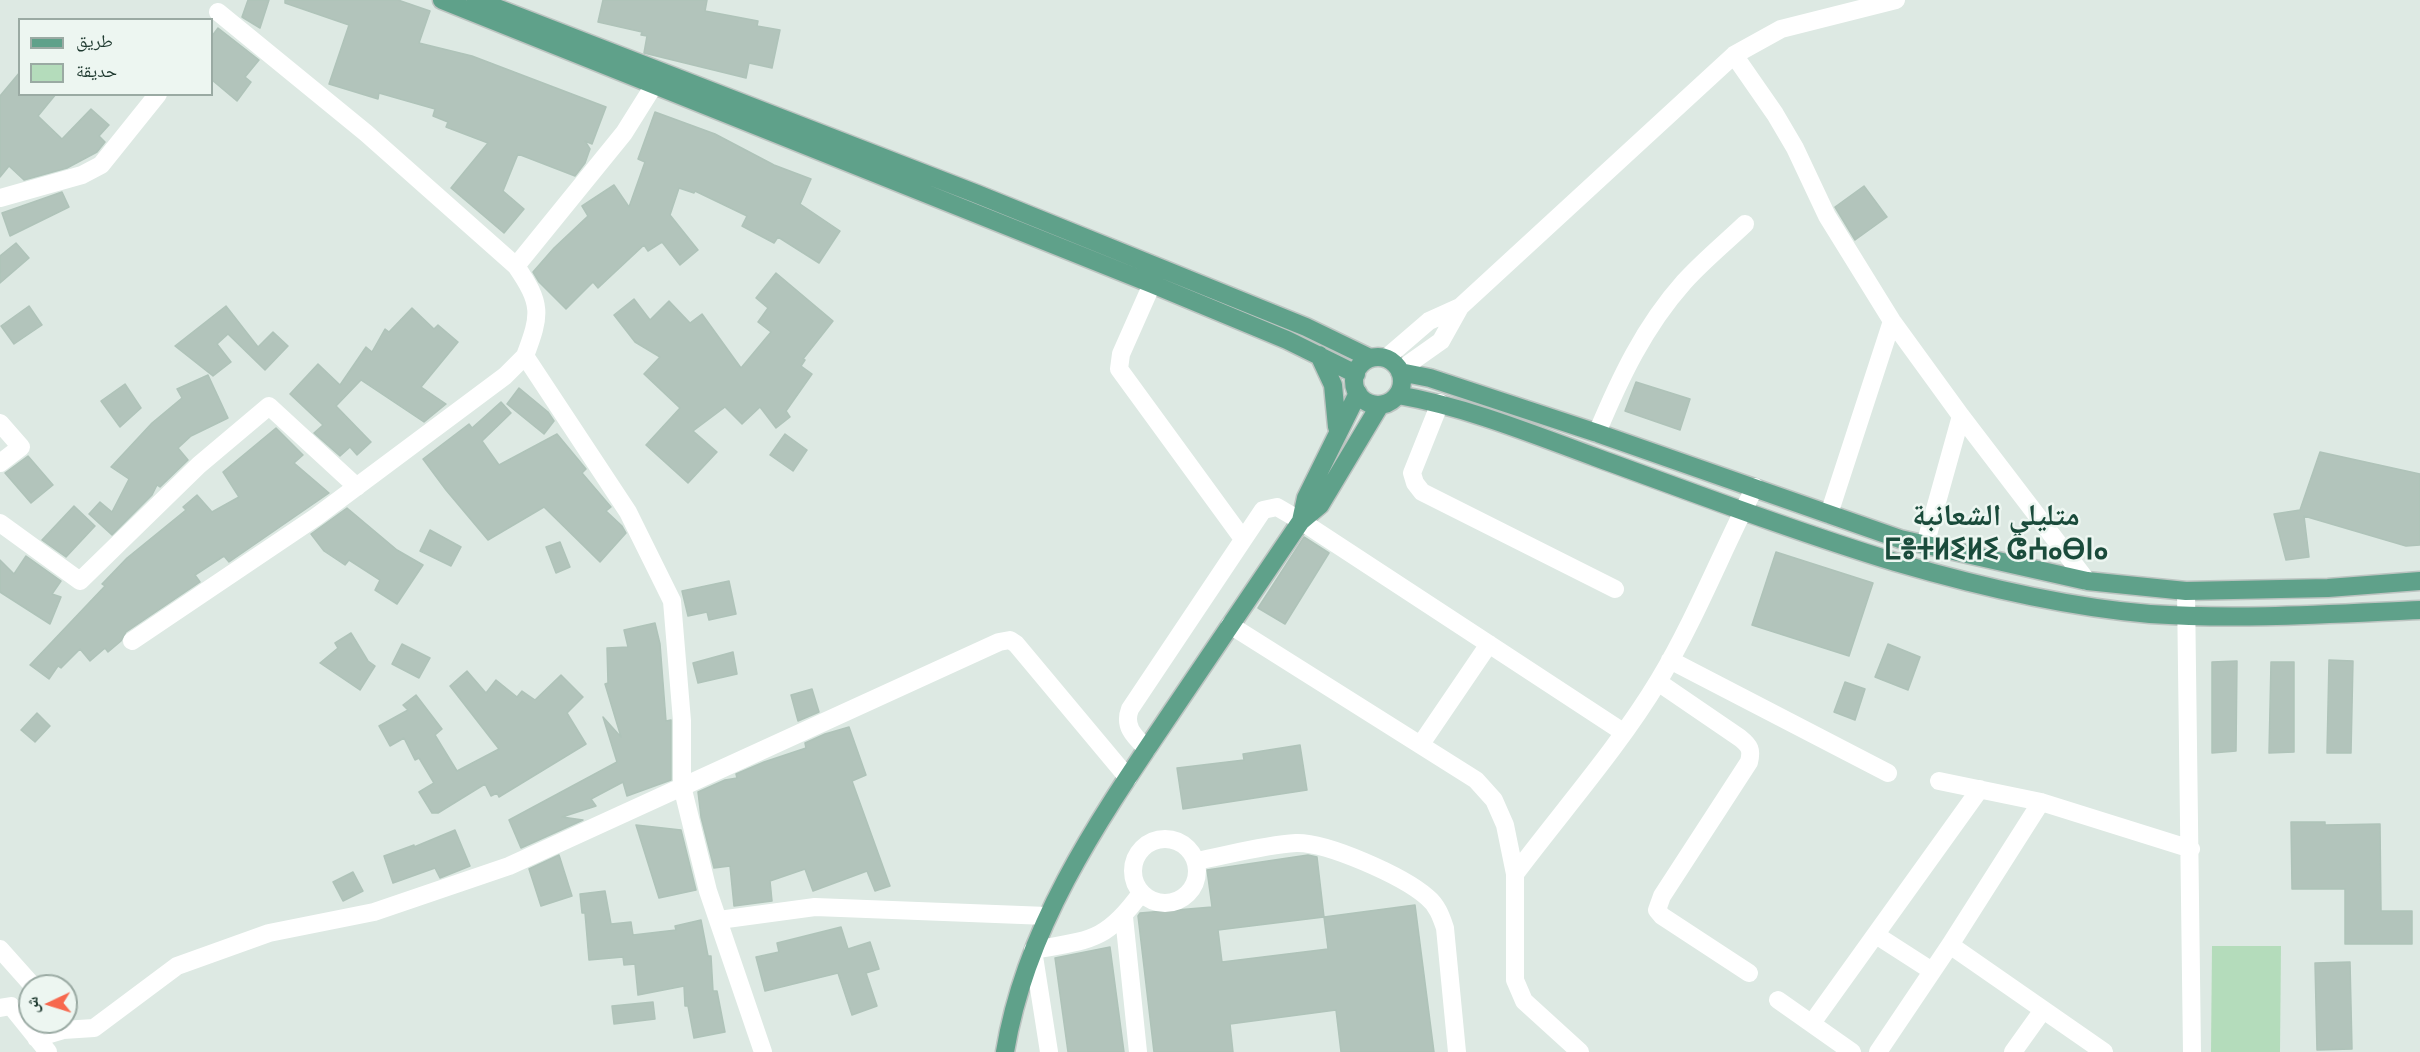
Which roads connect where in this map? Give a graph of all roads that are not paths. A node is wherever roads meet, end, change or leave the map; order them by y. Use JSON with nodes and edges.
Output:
{"nodes":[{"id":1,"x":441,"y":0,"type":"edge"},
{"id":2,"x":476,"y":0,"type":"edge"},
{"id":3,"x":1896,"y":0,"type":"edge"},
{"id":4,"x":219,"y":11,"type":"edge"},
{"id":5,"x":1734,"y":55,"type":"junction"},
{"id":6,"x":658,"y":78,"type":"junction"},
{"id":7,"x":156,"y":96,"type":"edge"},
{"id":8,"x":0,"y":198,"type":"edge"},
{"id":9,"x":1745,"y":224,"type":"dead end"},
{"id":10,"x":516,"y":266,"type":"junction"},
{"id":11,"x":1152,"y":284,"type":"junction"},
{"id":12,"x":1892,"y":321,"type":"junction"},
{"id":13,"x":1319,"y":355,"type":"junction"},
{"id":14,"x":525,"y":356,"type":"junction"},
{"id":15,"x":1389,"y":365,"type":"junction"},
{"id":16,"x":1356,"y":374,"type":"junction"},
{"id":17,"x":1358,"y":393,"type":"junction"},
{"id":18,"x":1398,"y":395,"type":"junction"},
{"id":19,"x":1440,"y":403,"type":"junction"},
{"id":20,"x":1380,"y":405,"type":"junction"},
{"id":21,"x":1960,"y":416,"type":"junction"},
{"id":22,"x":0,"y":423,"type":"edge"},
{"id":23,"x":1597,"y":433,"type":"junction"},
{"id":24,"x":1337,"y":434,"type":"junction"},
{"id":25,"x":0,"y":464,"type":"edge"},
{"id":26,"x":357,"y":487,"type":"junction"},
{"id":27,"x":1755,"y":488,"type":"junction"},
{"id":28,"x":1743,"y":511,"type":"junction"},
{"id":29,"x":1829,"y":514,"type":"junction"},
{"id":30,"x":1301,"y":521,"type":"junction"},
{"id":31,"x":0,"y":523,"type":"edge"},
{"id":32,"x":1243,"y":539,"type":"junction"},
{"id":33,"x":1925,"y":545,"type":"junction"},
{"id":34,"x":2087,"y":581,"type":"junction"},
{"id":35,"x":2420,"y":581,"type":"edge"},
{"id":36,"x":1615,"y":589,"type":"dead end"},
{"id":37,"x":2186,"y":591,"type":"junction"},
{"id":38,"x":2420,"y":610,"type":"edge"},
{"id":39,"x":2186,"y":616,"type":"junction"},
{"id":40,"x":1230,"y":625,"type":"junction"},
{"id":41,"x":132,"y":641,"type":"dead end"},
{"id":42,"x":1489,"y":644,"type":"junction"},
{"id":43,"x":1670,"y":660,"type":"junction"},
{"id":44,"x":1658,"y":682,"type":"junction"},
{"id":45,"x":1623,"y":732,"type":"junction"},
{"id":46,"x":1421,"y":744,"type":"junction"},
{"id":47,"x":1147,"y":749,"type":"junction"},
{"id":48,"x":1888,"y":773,"type":"dead end"},
{"id":49,"x":1128,"y":778,"type":"junction"},
{"id":50,"x":1939,"y":781,"type":"dead end"},
{"id":51,"x":682,"y":786,"type":"junction"},
{"id":52,"x":1980,"y":789,"type":"junction"},
{"id":53,"x":2041,"y":802,"type":"junction"},
{"id":54,"x":2191,"y":849,"type":"junction"},
{"id":55,"x":1196,"y":861,"type":"junction"},
{"id":56,"x":1515,"y":874,"type":"junction"},
{"id":57,"x":1142,"y":893,"type":"junction"},
{"id":58,"x":1047,"y":916,"type":"junction"},
{"id":59,"x":1124,"y":916,"type":"junction"},
{"id":60,"x":719,"y":920,"type":"junction"},
{"id":61,"x":1876,"y":935,"type":"junction"},
{"id":62,"x":1950,"y":945,"type":"junction"},
{"id":63,"x":0,"y":949,"type":"edge"},
{"id":64,"x":1033,"y":950,"type":"junction"},
{"id":65,"x":1932,"y":971,"type":"junction"},
{"id":66,"x":22,"y":974,"type":"edge"},
{"id":67,"x":1749,"y":974,"type":"dead end"},
{"id":68,"x":1778,"y":1000,"type":"dead end"},
{"id":69,"x":0,"y":1008,"type":"edge"},
{"id":70,"x":2043,"y":1010,"type":"junction"},
{"id":71,"x":1812,"y":1023,"type":"junction"},
{"id":72,"x":78,"y":1027,"type":"edge"},
{"id":73,"x":53,"y":1034,"type":"edge"},
{"id":74,"x":42,"y":1045,"type":"edge"},
{"id":75,"x":762,"y":1052,"type":"edge"},
{"id":76,"x":1005,"y":1052,"type":"edge"},
{"id":77,"x":1049,"y":1052,"type":"edge"},
{"id":78,"x":1138,"y":1052,"type":"edge"},
{"id":79,"x":1456,"y":1052,"type":"edge"},
{"id":80,"x":1580,"y":1052,"type":"edge"},
{"id":81,"x":1852,"y":1052,"type":"edge"},
{"id":82,"x":1878,"y":1052,"type":"edge"},
{"id":83,"x":2013,"y":1052,"type":"edge"},
{"id":84,"x":2104,"y":1052,"type":"edge"},
{"id":85,"x":2192,"y":1052,"type":"edge"}],
"edges":[{"from":1,"to":6,"type":"main road"},
{"from":2,"to":6,"type":"main road"},
{"from":3,"to":5,"type":"street"},
{"from":4,"to":10,"type":"street"},
{"from":5,"to":12,"type":"street"},
{"from":5,"to":15,"type":"street"},
{"from":6,"to":10,"type":"street"},
{"from":6,"to":11,"type":"main road"},
{"from":6,"to":15,"type":"main road"},
{"from":7,"to":8,"type":"street"},
{"from":9,"to":23,"type":"street"},
{"from":10,"to":14,"type":"street"},
{"from":11,"to":13,"type":"main road"},
{"from":11,"to":32,"type":"street"},
{"from":12,"to":21,"type":"street"},
{"from":12,"to":29,"type":"street"},
{"from":13,"to":16,"type":"main road"},
{"from":13,"to":24,"type":"main road"},
{"from":14,"to":26,"type":"street"},
{"from":14,"to":51,"type":"street"},
{"from":15,"to":16,"type":"main road"},
{"from":15,"to":18,"type":"main road"},
{"from":15,"to":23,"type":"main road"},
{"from":16,"to":17,"type":"main road"},
{"from":17,"to":20,"type":"main road"},
{"from":17,"to":24,"type":"main road"},
{"from":18,"to":19,"type":"main road"},
{"from":18,"to":20,"type":"main road"},
{"from":19,"to":28,"type":"main road"},
{"from":19,"to":36,"type":"street"},
{"from":20,"to":30,"type":"main road"},
{"from":21,"to":33,"type":"street"},
{"from":21,"to":34,"type":"street"},
{"from":22,"to":25,"type":"street"},
{"from":23,"to":27,"type":"main road"},
{"from":24,"to":30,"type":"main road"},
{"from":26,"to":31,"type":"street"},
{"from":26,"to":41,"type":"street"},
{"from":27,"to":28,"type":"street"},
{"from":27,"to":29,"type":"main road"},
{"from":28,"to":39,"type":"main road"},
{"from":28,"to":43,"type":"street"},
{"from":29,"to":33,"type":"main road"},
{"from":30,"to":32,"type":"street"},
{"from":30,"to":40,"type":"main road"},
{"from":30,"to":42,"type":"street"},
{"from":32,"to":47,"type":"street"},
{"from":33,"to":34,"type":"main road"},
{"from":34,"to":37,"type":"main road"},
{"from":35,"to":37,"type":"main road"},
{"from":37,"to":39,"type":"street"},
{"from":38,"to":39,"type":"main road"},
{"from":39,"to":54,"type":"street"},
{"from":40,"to":46,"type":"street"},
{"from":40,"to":47,"type":"main road"},
{"from":42,"to":45,"type":"street"},
{"from":42,"to":46,"type":"street"},
{"from":43,"to":44,"type":"street"},
{"from":43,"to":48,"type":"street"},
{"from":44,"to":45,"type":"street"},
{"from":44,"to":67,"type":"street"},
{"from":45,"to":56,"type":"street"},
{"from":46,"to":56,"type":"street"},
{"from":47,"to":49,"type":"main road"},
{"from":49,"to":51,"type":"street"},
{"from":49,"to":58,"type":"main road"},
{"from":50,"to":52,"type":"street"},
{"from":51,"to":60,"type":"street"},
{"from":51,"to":72,"type":"street"},
{"from":52,"to":53,"type":"street"},
{"from":52,"to":61,"type":"street"},
{"from":53,"to":54,"type":"street"},
{"from":53,"to":62,"type":"street"},
{"from":54,"to":85,"type":"street"},
{"from":55,"to":57,"type":"street"},
{"from":55,"to":57,"type":"street"},
{"from":55,"to":79,"type":"street"},
{"from":56,"to":80,"type":"street"},
{"from":57,"to":59,"type":"street"},
{"from":58,"to":60,"type":"street"},
{"from":58,"to":64,"type":"main road"},
{"from":59,"to":64,"type":"street"},
{"from":59,"to":78,"type":"street"},
{"from":60,"to":75,"type":"street"},
{"from":61,"to":65,"type":"street"},
{"from":61,"to":71,"type":"street"},
{"from":62,"to":65,"type":"street"},
{"from":62,"to":70,"type":"street"},
{"from":63,"to":66,"type":"street"},
{"from":64,"to":76,"type":"main road"},
{"from":64,"to":77,"type":"street"},
{"from":65,"to":82,"type":"street"},
{"from":68,"to":71,"type":"street"},
{"from":69,"to":74,"type":"street"},
{"from":70,"to":83,"type":"street"},
{"from":70,"to":84,"type":"street"},
{"from":71,"to":81,"type":"street"},
{"from":73,"to":74,"type":"street"}]}
